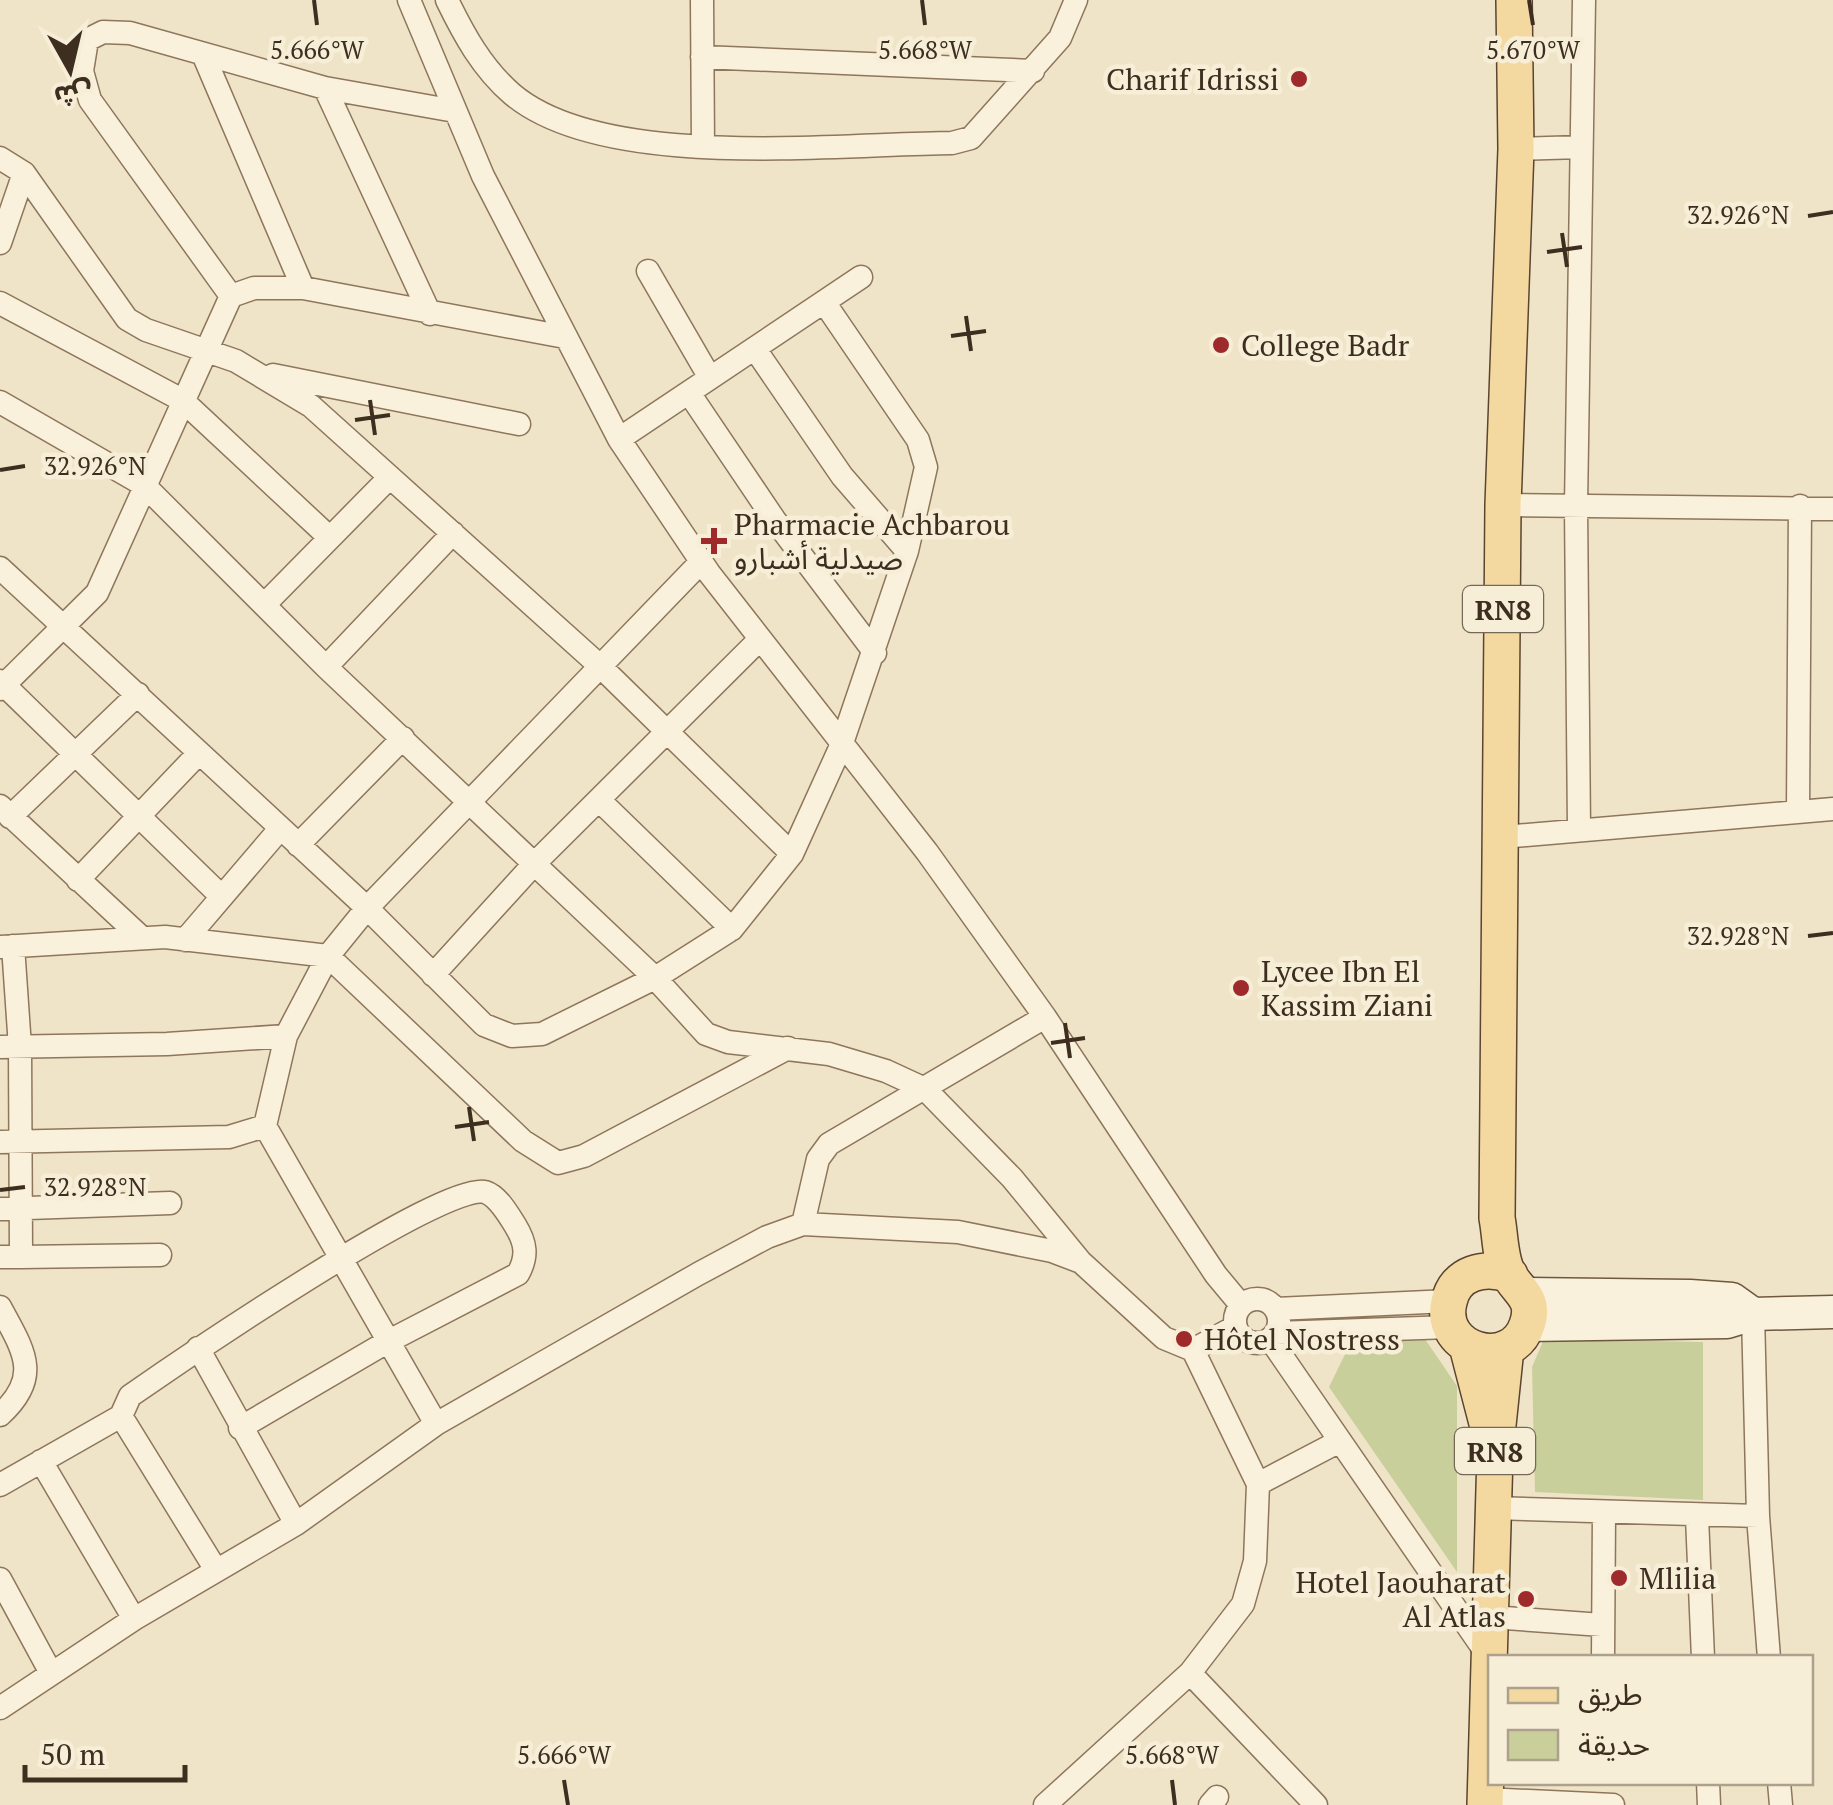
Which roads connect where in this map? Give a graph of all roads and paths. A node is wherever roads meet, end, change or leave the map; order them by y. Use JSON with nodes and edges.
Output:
{"nodes":[{"id":1,"x":410,"y":0,"type":"edge"},
{"id":2,"x":447,"y":0,"type":"edge"},
{"id":3,"x":702,"y":0,"type":"edge"},
{"id":4,"x":1076,"y":0,"type":"edge"},
{"id":5,"x":1514,"y":0,"type":"edge"},
{"id":6,"x":1584,"y":0,"type":"edge"},
{"id":7,"x":203,"y":54,"type":"junction"},
{"id":8,"x":702,"y":57,"type":"junction"},
{"id":9,"x":1032,"y":70,"type":"junction"},
{"id":10,"x":325,"y":88,"type":"junction"},
{"id":11,"x":456,"y":111,"type":"junction"},
{"id":12,"x":702,"y":147,"type":"junction"},
{"id":13,"x":1581,"y":147,"type":"junction"},
{"id":14,"x":1516,"y":149,"type":"junction"},
{"id":15,"x":0,"y":158,"type":"edge"},
{"id":16,"x":24,"y":173,"type":"junction"},
{"id":17,"x":0,"y":243,"type":"edge"},
{"id":18,"x":648,"y":271,"type":"dead end"},
{"id":19,"x":860,"y":277,"type":"dead end"},
{"id":20,"x":303,"y":288,"type":"junction"},
{"id":21,"x":231,"y":296,"type":"junction"},
{"id":22,"x":824,"y":302,"type":"junction"},
{"id":23,"x":0,"y":303,"type":"edge"},
{"id":24,"x":430,"y":314,"type":"junction"},
{"id":25,"x":565,"y":338,"type":"junction"},
{"id":26,"x":206,"y":348,"type":"junction"},
{"id":27,"x":755,"y":349,"type":"junction"},
{"id":28,"x":254,"y":371,"type":"junction"},
{"id":29,"x":710,"y":378,"type":"junction"},
{"id":30,"x":689,"y":393,"type":"junction"},
{"id":31,"x":182,"y":400,"type":"junction"},
{"id":32,"x":0,"y":402,"type":"edge"},
{"id":33,"x":520,"y":424,"type":"dead end"},
{"id":34,"x":619,"y":439,"type":"junction"},
{"id":35,"x":390,"y":476,"type":"junction"},
{"id":36,"x":144,"y":485,"type":"junction"},
{"id":37,"x":1503,"y":506,"type":"junction"},
{"id":38,"x":1576,"y":506,"type":"junction"},
{"id":39,"x":1800,"y":506,"type":"junction"},
{"id":40,"x":1833,"y":509,"type":"edge"},
{"id":41,"x":453,"y":533,"type":"junction"},
{"id":42,"x":330,"y":538,"type":"junction"},
{"id":43,"x":907,"y":551,"type":"junction"},
{"id":44,"x":701,"y":562,"type":"junction"},
{"id":45,"x":0,"y":568,"type":"edge"},
{"id":46,"x":264,"y":604,"type":"junction"},
{"id":47,"x":65,"y":629,"type":"junction"},
{"id":48,"x":758,"y":640,"type":"junction"},
{"id":49,"x":875,"y":654,"type":"junction"},
{"id":50,"x":600,"y":666,"type":"junction"},
{"id":51,"x":326,"y":667,"type":"junction"},
{"id":52,"x":1,"y":685,"type":"edge"},
{"id":53,"x":138,"y":694,"type":"junction"},
{"id":54,"x":667,"y":732,"type":"junction"},
{"id":55,"x":403,"y":738,"type":"junction"},
{"id":56,"x":842,"y":746,"type":"junction"},
{"id":57,"x":199,"y":753,"type":"junction"},
{"id":58,"x":77,"y":755,"type":"junction"},
{"id":59,"x":470,"y":799,"type":"junction"},
{"id":60,"x":599,"y":800,"type":"junction"},
{"id":61,"x":1833,"y":808,"type":"edge"},
{"id":62,"x":1798,"y":811,"type":"junction"},
{"id":63,"x":5,"y":812,"type":"edge"},
{"id":64,"x":140,"y":816,"type":"junction"},
{"id":65,"x":279,"y":830,"type":"junction"},
{"id":66,"x":1579,"y":830,"type":"junction"},
{"id":67,"x":1503,"y":837,"type":"junction"},
{"id":68,"x":298,"y":845,"type":"junction"},
{"id":69,"x":792,"y":854,"type":"junction"},
{"id":70,"x":534,"y":864,"type":"junction"},
{"id":71,"x":78,"y":880,"type":"junction"},
{"id":72,"x":220,"y":895,"type":"junction"},
{"id":73,"x":367,"y":908,"type":"junction"},
{"id":74,"x":732,"y":929,"type":"junction"},
{"id":75,"x":142,"y":938,"type":"junction"},
{"id":76,"x":185,"y":940,"type":"junction"},
{"id":77,"x":7,"y":946,"type":"edge"},
{"id":78,"x":328,"y":956,"type":"junction"},
{"id":79,"x":433,"y":975,"type":"junction"},
{"id":80,"x":655,"y":978,"type":"junction"},
{"id":81,"x":1044,"y":1016,"type":"junction"},
{"id":82,"x":286,"y":1036,"type":"junction"},
{"id":83,"x":10,"y":1047,"type":"edge"},
{"id":84,"x":788,"y":1048,"type":"junction"},
{"id":85,"x":925,"y":1089,"type":"junction"},
{"id":86,"x":265,"y":1126,"type":"junction"},
{"id":87,"x":10,"y":1142,"type":"edge"},
{"id":88,"x":170,"y":1203,"type":"dead end"},
{"id":89,"x":10,"y":1209,"type":"edge"},
{"id":90,"x":1497,"y":1218,"type":"junction"},
{"id":91,"x":803,"y":1224,"type":"junction"},
{"id":92,"x":160,"y":1255,"type":"dead end"},
{"id":93,"x":10,"y":1257,"type":"edge"},
{"id":94,"x":340,"y":1260,"type":"junction"},
{"id":95,"x":1081,"y":1262,"type":"junction"},
{"id":96,"x":1472,"y":1273,"type":"junction"},
{"id":97,"x":0,"y":1306,"type":"edge"},
{"id":98,"x":1276,"y":1309,"type":"junction"},
{"id":99,"x":1518,"y":1311,"type":"junction"},
{"id":100,"x":1833,"y":1312,"type":"edge"},
{"id":101,"x":1753,"y":1314,"type":"junction"},
{"id":102,"x":1238,"y":1316,"type":"junction"},
{"id":103,"x":1455,"y":1325,"type":"junction"},
{"id":104,"x":1273,"y":1336,"type":"junction"},
{"id":105,"x":387,"y":1342,"type":"junction"},
{"id":106,"x":198,"y":1348,"type":"junction"},
{"id":107,"x":1193,"y":1350,"type":"junction"},
{"id":108,"x":0,"y":1415,"type":"edge"},
{"id":109,"x":121,"y":1416,"type":"junction"},
{"id":110,"x":436,"y":1424,"type":"junction"},
{"id":111,"x":240,"y":1428,"type":"junction"},
{"id":112,"x":1338,"y":1442,"type":"junction"},
{"id":113,"x":1495,"y":1454,"type":"junction"},
{"id":114,"x":40,"y":1461,"type":"junction"},
{"id":115,"x":1258,"y":1484,"type":"junction"},
{"id":116,"x":0,"y":1485,"type":"edge"},
{"id":117,"x":1492,"y":1508,"type":"junction"},
{"id":118,"x":1604,"y":1514,"type":"junction"},
{"id":119,"x":1758,"y":1516,"type":"junction"},
{"id":120,"x":1697,"y":1517,"type":"junction"},
{"id":121,"x":296,"y":1524,"type":"junction"},
{"id":122,"x":216,"y":1570,"type":"junction"},
{"id":123,"x":0,"y":1579,"type":"edge"},
{"id":124,"x":1491,"y":1617,"type":"junction"},
{"id":125,"x":134,"y":1619,"type":"junction"},
{"id":126,"x":1602,"y":1625,"type":"junction"},
{"id":127,"x":1490,"y":1655,"type":"edge"},
{"id":128,"x":1603,"y":1655,"type":"edge"},
{"id":129,"x":1703,"y":1655,"type":"edge"},
{"id":130,"x":1770,"y":1655,"type":"edge"},
{"id":131,"x":1488,"y":1656,"type":"edge"},
{"id":132,"x":1190,"y":1672,"type":"junction"},
{"id":133,"x":51,"y":1673,"type":"junction"},
{"id":134,"x":0,"y":1708,"type":"edge"},
{"id":135,"x":1488,"y":1716,"type":"edge"},
{"id":136,"x":1054,"y":1802,"type":"edge"},
{"id":137,"x":1485,"y":1802,"type":"edge"},
{"id":138,"x":1316,"y":1805,"type":"edge"},
{"id":139,"x":1610,"y":1805,"type":"edge"}],
"edges":[{"from":1,"to":11,"type":"street"},
{"from":2,"to":12,"type":"street"},
{"from":3,"to":8,"type":"street"},
{"from":4,"to":9,"type":"street"},
{"from":5,"to":14,"type":"main road","number":"RN8"},
{"from":6,"to":13,"type":"street"},
{"from":7,"to":10,"type":"street"},
{"from":7,"to":20,"type":"street"},
{"from":7,"to":21,"type":"street"},
{"from":8,"to":9,"type":"street"},
{"from":8,"to":12,"type":"street"},
{"from":9,"to":12,"type":"street"},
{"from":10,"to":11,"type":"street"},
{"from":10,"to":24,"type":"street"},
{"from":11,"to":25,"type":"street"},
{"from":13,"to":14,"type":"street"},
{"from":13,"to":38,"type":"street"},
{"from":14,"to":37,"type":"main road","number":"RN8"},
{"from":15,"to":16,"type":"street"},
{"from":16,"to":17,"type":"street"},
{"from":16,"to":26,"type":"street"},
{"from":18,"to":29,"type":"street"},
{"from":19,"to":22,"type":"street"},
{"from":20,"to":21,"type":"street"},
{"from":20,"to":24,"type":"street"},
{"from":21,"to":26,"type":"street"},
{"from":22,"to":27,"type":"street"},
{"from":22,"to":43,"type":"street"},
{"from":23,"to":31,"type":"street"},
{"from":24,"to":25,"type":"street"},
{"from":25,"to":34,"type":"street"},
{"from":26,"to":28,"type":"street"},
{"from":26,"to":31,"type":"street"},
{"from":27,"to":29,"type":"street"},
{"from":27,"to":43,"type":"street"},
{"from":28,"to":33,"type":"street"},
{"from":28,"to":35,"type":"street"},
{"from":29,"to":30,"type":"street"},
{"from":30,"to":34,"type":"street"},
{"from":30,"to":49,"type":"street"},
{"from":31,"to":36,"type":"street"},
{"from":31,"to":42,"type":"street"},
{"from":32,"to":36,"type":"street"},
{"from":34,"to":44,"type":"street"},
{"from":35,"to":41,"type":"street"},
{"from":35,"to":42,"type":"street"},
{"from":36,"to":46,"type":"street"},
{"from":36,"to":47,"type":"street"},
{"from":37,"to":38,"type":"street"},
{"from":37,"to":67,"type":"main road","number":"RN8"},
{"from":38,"to":39,"type":"street"},
{"from":38,"to":66,"type":"street"},
{"from":39,"to":40,"type":"street"},
{"from":39,"to":62,"type":"street"},
{"from":41,"to":50,"type":"street"},
{"from":41,"to":51,"type":"street"},
{"from":42,"to":46,"type":"street"},
{"from":43,"to":49,"type":"street"},
{"from":44,"to":48,"type":"street"},
{"from":44,"to":50,"type":"street"},
{"from":45,"to":47,"type":"street"},
{"from":46,"to":51,"type":"street"},
{"from":47,"to":52,"type":"street"},
{"from":47,"to":53,"type":"street"},
{"from":48,"to":54,"type":"street"},
{"from":48,"to":56,"type":"street"},
{"from":49,"to":56,"type":"street"},
{"from":50,"to":54,"type":"street"},
{"from":50,"to":59,"type":"street"},
{"from":51,"to":55,"type":"street"},
{"from":52,"to":58,"type":"street"},
{"from":53,"to":57,"type":"street"},
{"from":53,"to":58,"type":"street"},
{"from":54,"to":60,"type":"street"},
{"from":54,"to":69,"type":"street"},
{"from":55,"to":59,"type":"street"},
{"from":55,"to":68,"type":"street"},
{"from":56,"to":69,"type":"street"},
{"from":56,"to":81,"type":"street"},
{"from":57,"to":64,"type":"street"},
{"from":57,"to":65,"type":"street"},
{"from":58,"to":63,"type":"street"},
{"from":58,"to":64,"type":"street"},
{"from":59,"to":70,"type":"street"},
{"from":59,"to":73,"type":"street"},
{"from":60,"to":70,"type":"street"},
{"from":60,"to":74,"type":"street"},
{"from":61,"to":62,"type":"street"},
{"from":62,"to":66,"type":"street"},
{"from":63,"to":71,"type":"street"},
{"from":64,"to":71,"type":"street"},
{"from":64,"to":72,"type":"street"},
{"from":65,"to":68,"type":"street"},
{"from":65,"to":72,"type":"street"},
{"from":66,"to":67,"type":"street"},
{"from":67,"to":90,"type":"main road","number":"RN8"},
{"from":68,"to":73,"type":"street"},
{"from":69,"to":74,"type":"street"},
{"from":70,"to":79,"type":"street"},
{"from":70,"to":80,"type":"street"},
{"from":71,"to":75,"type":"street"},
{"from":72,"to":76,"type":"street"},
{"from":73,"to":78,"type":"street"},
{"from":73,"to":79,"type":"street"},
{"from":74,"to":80,"type":"street"},
{"from":75,"to":76,"type":"street"},
{"from":75,"to":77,"type":"street"},
{"from":76,"to":78,"type":"street"},
{"from":77,"to":83,"type":"street"},
{"from":78,"to":82,"type":"street"},
{"from":78,"to":84,"type":"street"},
{"from":79,"to":80,"type":"street"},
{"from":80,"to":84,"type":"street"},
{"from":81,"to":85,"type":"street"},
{"from":81,"to":102,"type":"street"},
{"from":82,"to":83,"type":"street"},
{"from":82,"to":86,"type":"street"},
{"from":83,"to":87,"type":"street"},
{"from":84,"to":85,"type":"street"},
{"from":85,"to":91,"type":"street"},
{"from":85,"to":95,"type":"street"},
{"from":86,"to":87,"type":"street"},
{"from":86,"to":94,"type":"street"},
{"from":87,"to":89,"type":"street"},
{"from":88,"to":89,"type":"street"},
{"from":89,"to":93,"type":"street"},
{"from":90,"to":96,"type":"main road","number":"RN8"},
{"from":90,"to":99,"type":"main road","number":"RN8"},
{"from":91,"to":95,"type":"street"},
{"from":91,"to":110,"type":"street"},
{"from":92,"to":93,"type":"street"},
{"from":94,"to":105,"type":"street"},
{"from":94,"to":105,"type":"street"},
{"from":94,"to":106,"type":"street"},
{"from":95,"to":107,"type":"street"},
{"from":96,"to":99,"type":"main road"},
{"from":96,"to":103,"type":"main road","number":"RN8"},
{"from":97,"to":108,"type":"street"},
{"from":98,"to":102,"type":"street"},
{"from":98,"to":103,"type":"street"},
{"from":98,"to":104,"type":"street"},
{"from":99,"to":101,"type":"street"},
{"from":99,"to":103,"type":"main road"},
{"from":99,"to":113,"type":"main road","number":"RN8"},
{"from":100,"to":101,"type":"street"},
{"from":101,"to":119,"type":"street"},
{"from":102,"to":104,"type":"street"},
{"from":102,"to":107,"type":"street"},
{"from":103,"to":104,"type":"street"},
{"from":103,"to":113,"type":"main road","number":"RN8"},
{"from":104,"to":112,"type":"street"},
{"from":105,"to":110,"type":"street"},
{"from":105,"to":111,"type":"street"},
{"from":106,"to":109,"type":"street"},
{"from":106,"to":111,"type":"street"},
{"from":107,"to":115,"type":"street"},
{"from":109,"to":114,"type":"street"},
{"from":109,"to":122,"type":"street"},
{"from":110,"to":121,"type":"street"},
{"from":111,"to":121,"type":"street"},
{"from":112,"to":115,"type":"street"},
{"from":112,"to":131,"type":"street"},
{"from":113,"to":117,"type":"main road","number":"RN8"},
{"from":114,"to":116,"type":"street"},
{"from":114,"to":125,"type":"street"},
{"from":115,"to":132,"type":"street"},
{"from":117,"to":118,"type":"street"},
{"from":117,"to":124,"type":"main road","number":"RN8"},
{"from":118,"to":120,"type":"street"},
{"from":118,"to":126,"type":"street"},
{"from":119,"to":120,"type":"street"},
{"from":119,"to":130,"type":"street"},
{"from":120,"to":129,"type":"street"},
{"from":121,"to":122,"type":"street"},
{"from":122,"to":125,"type":"street"},
{"from":123,"to":133,"type":"street"},
{"from":124,"to":126,"type":"street"},
{"from":124,"to":127,"type":"main road","number":"RN8"},
{"from":125,"to":133,"type":"street"},
{"from":126,"to":128,"type":"street"},
{"from":132,"to":136,"type":"street"},
{"from":132,"to":138,"type":"street"},
{"from":133,"to":134,"type":"street"},
{"from":135,"to":137,"type":"main road","number":"RN8"},
{"from":137,"to":139,"type":"street"}]}
